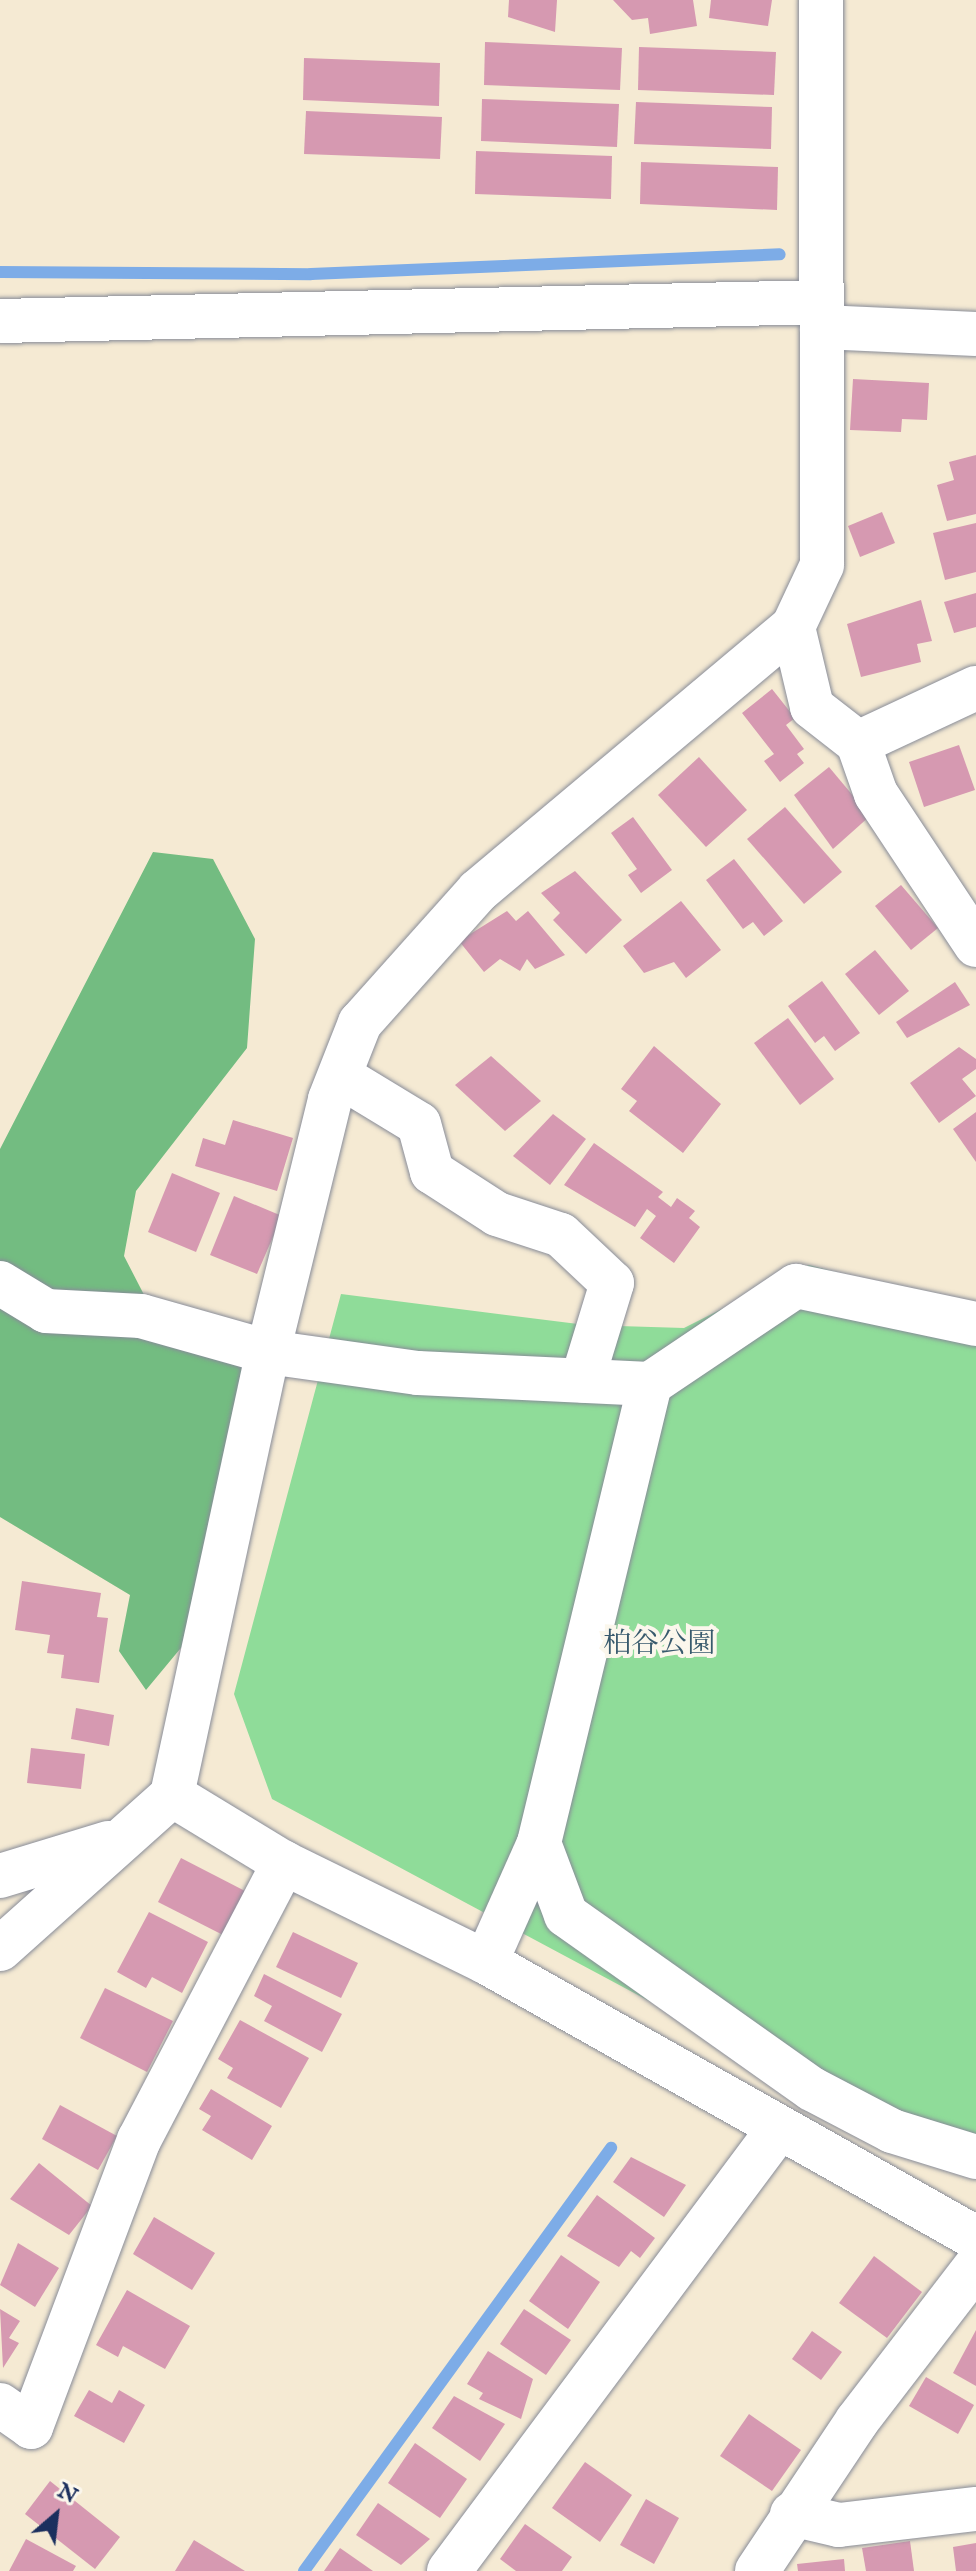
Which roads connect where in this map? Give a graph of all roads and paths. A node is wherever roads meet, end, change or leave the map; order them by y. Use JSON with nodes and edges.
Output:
{"nodes":[{"id":1,"x":821,"y":0,"type":"edge"},
{"id":2,"x":822,"y":314,"type":"junction"},
{"id":3,"x":0,"y":321,"type":"edge"},
{"id":4,"x":976,"y":334,"type":"edge"},
{"id":5,"x":793,"y":627,"type":"junction"},
{"id":6,"x":976,"y":688,"type":"edge"},
{"id":7,"x":919,"y":710,"type":"junction"},
{"id":8,"x":976,"y":722,"type":"edge"},
{"id":9,"x":858,"y":743,"type":"junction"},
{"id":10,"x":976,"y":945,"type":"edge"},
{"id":11,"x":340,"y":1076,"type":"junction"},
{"id":12,"x":0,"y":1283,"type":"edge"},
{"id":13,"x":976,"y":1324,"type":"edge"},
{"id":14,"x":268,"y":1352,"type":"junction"},
{"id":15,"x":582,"y":1381,"type":"junction"},
{"id":16,"x":650,"y":1384,"type":"junction"},
{"id":17,"x":172,"y":1795,"type":"junction"},
{"id":18,"x":118,"y":1840,"type":"junction"},
{"id":19,"x":539,"y":1843,"type":"junction"},
{"id":20,"x":284,"y":1863,"type":"junction"},
{"id":21,"x":0,"y":1876,"type":"edge"},
{"id":22,"x":0,"y":1949,"type":"edge"},
{"id":23,"x":486,"y":1962,"type":"junction"},
{"id":24,"x":777,"y":2131,"type":"junction"},
{"id":25,"x":976,"y":2157,"type":"edge"},
{"id":26,"x":976,"y":2238,"type":"edge"},
{"id":27,"x":976,"y":2266,"type":"edge"},
{"id":28,"x":0,"y":2405,"type":"edge"},
{"id":29,"x":976,"y":2509,"type":"edge"},
{"id":30,"x":792,"y":2514,"type":"junction"},
{"id":31,"x":449,"y":2571,"type":"edge"},
{"id":32,"x":757,"y":2571,"type":"edge"}],
"edges":[{"from":1,"to":2,"type":"street"},
{"from":2,"to":3,"type":"street"},
{"from":2,"to":4,"type":"street"},
{"from":2,"to":5,"type":"street"},
{"from":5,"to":9,"type":"street"},
{"from":5,"to":11,"type":"street"},
{"from":6,"to":7,"type":"street"},
{"from":7,"to":8,"type":"street"},
{"from":7,"to":9,"type":"street"},
{"from":9,"to":10,"type":"street"},
{"from":11,"to":14,"type":"street"},
{"from":11,"to":15,"type":"street"},
{"from":12,"to":14,"type":"street"},
{"from":13,"to":16,"type":"street"},
{"from":14,"to":15,"type":"street"},
{"from":14,"to":17,"type":"street"},
{"from":15,"to":16,"type":"street"},
{"from":16,"to":19,"type":"street"},
{"from":17,"to":18,"type":"street"},
{"from":17,"to":20,"type":"street"},
{"from":18,"to":21,"type":"street"},
{"from":18,"to":22,"type":"street"},
{"from":19,"to":23,"type":"street"},
{"from":19,"to":25,"type":"street"},
{"from":20,"to":23,"type":"street"},
{"from":20,"to":28,"type":"street"},
{"from":23,"to":24,"type":"street"},
{"from":24,"to":26,"type":"street"},
{"from":24,"to":31,"type":"street"},
{"from":27,"to":30,"type":"street"},
{"from":29,"to":30,"type":"street"},
{"from":30,"to":32,"type":"street"}]}
